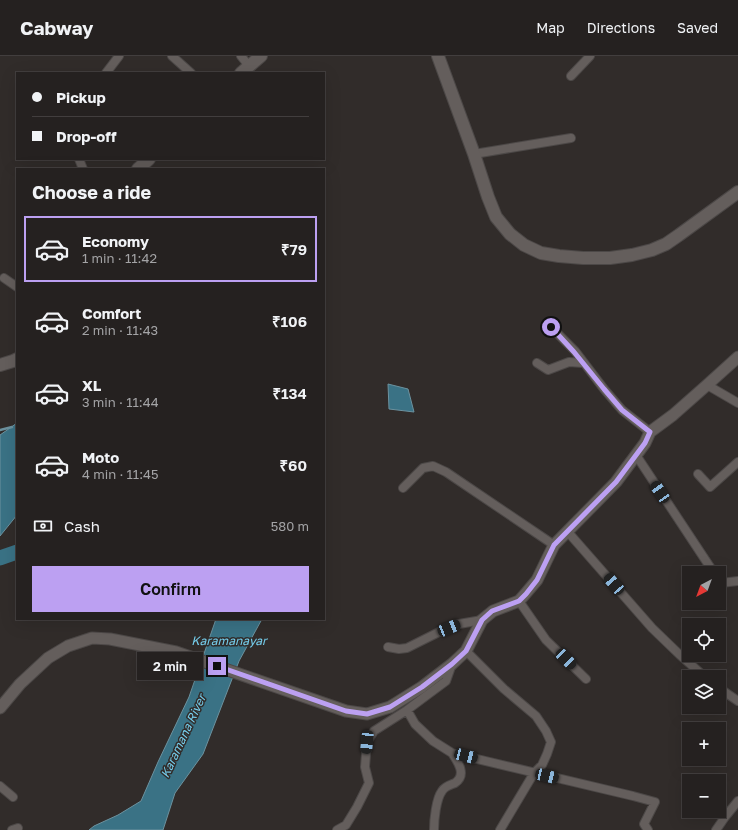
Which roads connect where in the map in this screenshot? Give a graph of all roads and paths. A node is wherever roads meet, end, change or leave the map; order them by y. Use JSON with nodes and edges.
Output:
{"nodes":[{"id":1,"x":119,"y":56,"type":"edge"},
{"id":2,"x":172,"y":56,"type":"edge"},
{"id":3,"x":241,"y":56,"type":"edge"},
{"id":4,"x":261,"y":56,"type":"edge"},
{"id":5,"x":438,"y":56,"type":"edge"},
{"id":6,"x":590,"y":56,"type":"edge"},
{"id":7,"x":245,"y":70,"type":"edge"},
{"id":8,"x":107,"y":72,"type":"edge"},
{"id":9,"x":190,"y":72,"type":"edge"},
{"id":10,"x":571,"y":76,"type":"dead end"},
{"id":11,"x":571,"y":138,"type":"dead end"},
{"id":12,"x":474,"y":154,"type":"junction"},
{"id":13,"x":148,"y":160,"type":"edge"},
{"id":14,"x":139,"y":168,"type":"edge"},
{"id":15,"x":738,"y":192,"type":"edge"},
{"id":16,"x":4,"y":278,"type":"dead end"},
{"id":17,"x":16,"y":286,"type":"edge"},
{"id":18,"x":551,"y":327,"type":"dead end"},
{"id":19,"x":738,"y":357,"type":"edge"},
{"id":20,"x":16,"y":360,"type":"edge"},
{"id":21,"x":537,"y":363,"type":"dead end"},
{"id":22,"x":583,"y":363,"type":"junction"},
{"id":23,"x":0,"y":365,"type":"edge"},
{"id":24,"x":708,"y":385,"type":"junction"},
{"id":25,"x":738,"y":403,"type":"edge"},
{"id":26,"x":650,"y":432,"type":"junction"},
{"id":27,"x":636,"y":455,"type":"junction"},
{"id":28,"x":738,"y":462,"type":"edge"},
{"id":29,"x":698,"y":474,"type":"dead end"},
{"id":30,"x":403,"y":488,"type":"dead end"},
{"id":31,"x":567,"y":530,"type":"junction"},
{"id":32,"x":554,"y":545,"type":"junction"},
{"id":33,"x":709,"y":566,"type":"edge"},
{"id":34,"x":738,"y":581,"type":"edge"},
{"id":35,"x":726,"y":582,"type":"edge"},
{"id":36,"x":519,"y":601,"type":"junction"},
{"id":37,"x":482,"y":620,"type":"junction"},
{"id":38,"x":388,"y":647,"type":"dead end"},
{"id":39,"x":466,"y":651,"type":"junction"},
{"id":40,"x":452,"y":664,"type":"junction"},
{"id":41,"x":697,"y":670,"type":"edge"},
{"id":42,"x":586,"y":678,"type":"dead end"},
{"id":43,"x":726,"y":693,"type":"edge"},
{"id":44,"x":738,"y":701,"type":"edge"},
{"id":45,"x":0,"y":708,"type":"edge"},
{"id":46,"x":406,"y":710,"type":"junction"},
{"id":47,"x":452,"y":753,"type":"junction"},
{"id":48,"x":534,"y":773,"type":"junction"},
{"id":49,"x":0,"y":786,"type":"edge"},
{"id":50,"x":13,"y":796,"type":"dead end"},
{"id":51,"x":738,"y":801,"type":"edge"},
{"id":52,"x":350,"y":827,"type":"edge"},
{"id":53,"x":336,"y":830,"type":"edge"},
{"id":54,"x":434,"y":830,"type":"edge"},
{"id":55,"x":500,"y":830,"type":"edge"},
{"id":56,"x":648,"y":830,"type":"edge"},
{"id":57,"x":716,"y":830,"type":"edge"}],
"edges":[{"from":1,"to":8,"type":"street"},
{"from":2,"to":9,"type":"street"},
{"from":3,"to":7,"type":"street"},
{"from":4,"to":7,"type":"main road"},
{"from":5,"to":12,"type":"main road"},
{"from":6,"to":10,"type":"street"},
{"from":11,"to":12,"type":"street"},
{"from":12,"to":15,"type":"main road"},
{"from":13,"to":14,"type":"main road"},
{"from":16,"to":17,"type":"street"},
{"from":18,"to":22,"type":"street"},
{"from":19,"to":24,"type":"street"},
{"from":20,"to":23,"type":"main road"},
{"from":21,"to":22,"type":"street"},
{"from":22,"to":26,"type":"street"},
{"from":24,"to":25,"type":"street"},
{"from":24,"to":26,"type":"street"},
{"from":26,"to":27,"type":"street"},
{"from":27,"to":31,"type":"street"},
{"from":27,"to":33,"type":"street"},
{"from":28,"to":29,"type":"street"},
{"from":30,"to":32,"type":"street"},
{"from":31,"to":32,"type":"street"},
{"from":31,"to":41,"type":"street"},
{"from":32,"to":36,"type":"street"},
{"from":34,"to":35,"type":"street"},
{"from":36,"to":37,"type":"street"},
{"from":36,"to":42,"type":"street"},
{"from":37,"to":38,"type":"street"},
{"from":37,"to":39,"type":"street"},
{"from":39,"to":40,"type":"street"},
{"from":39,"to":48,"type":"street"},
{"from":40,"to":45,"type":"street"},
{"from":40,"to":46,"type":"street"},
{"from":43,"to":44,"type":"street"},
{"from":46,"to":47,"type":"street"},
{"from":46,"to":52,"type":"street"},
{"from":47,"to":48,"type":"street"},
{"from":47,"to":54,"type":"street"},
{"from":48,"to":55,"type":"street"},
{"from":48,"to":56,"type":"street"},
{"from":49,"to":50,"type":"street"},
{"from":51,"to":57,"type":"street"},
{"from":52,"to":53,"type":"street"}]}
